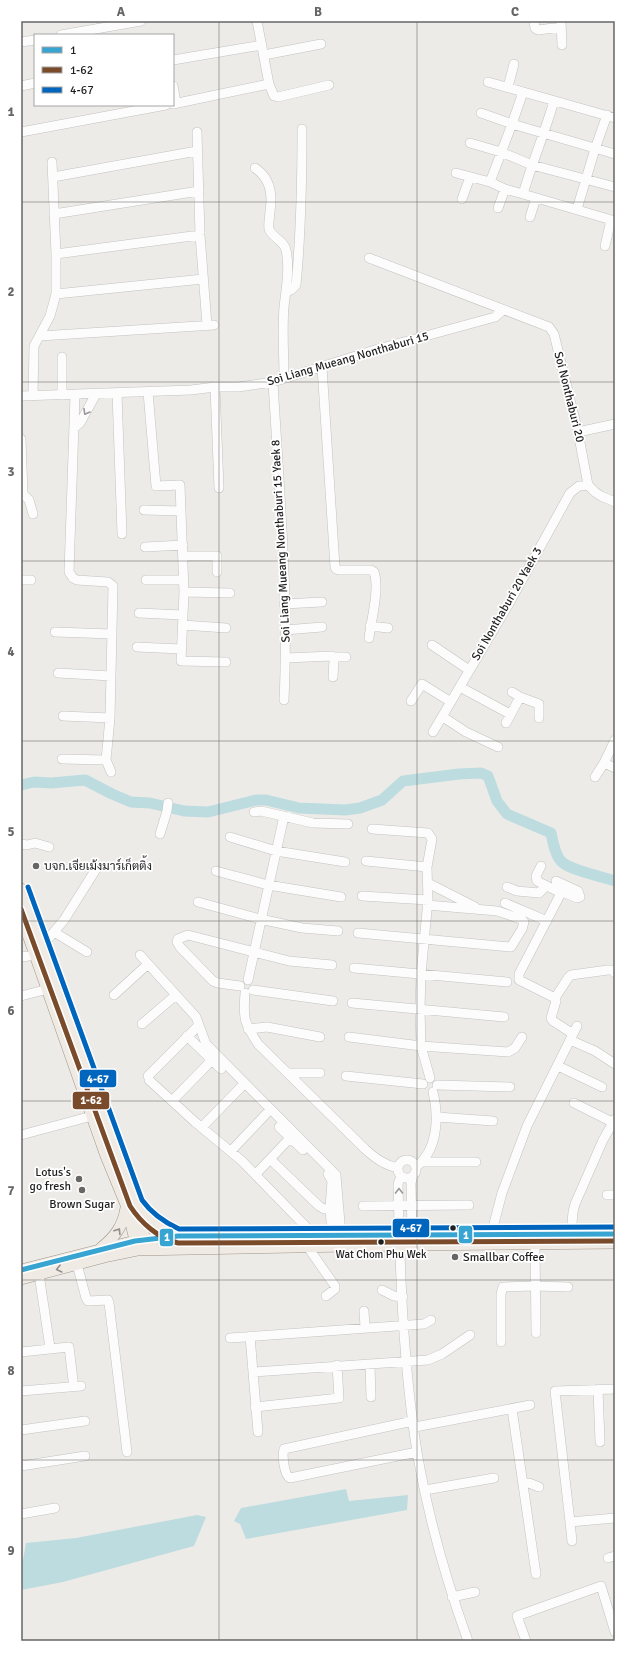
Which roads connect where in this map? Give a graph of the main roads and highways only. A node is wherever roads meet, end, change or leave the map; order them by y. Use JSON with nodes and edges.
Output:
{"nodes":[{"id":1,"x":21,"y":889,"type":"edge"},
{"id":2,"x":22,"y":920,"type":"edge"},
{"id":3,"x":39,"y":950,"type":"junction"},
{"id":4,"x":132,"y":1205,"type":"junction"},
{"id":5,"x":615,"y":1234,"type":"edge"},
{"id":6,"x":341,"y":1235,"type":"junction"},
{"id":7,"x":178,"y":1236,"type":"junction"},
{"id":8,"x":399,"y":1239,"type":"junction"},
{"id":9,"x":615,"y":1243,"type":"edge"},
{"id":10,"x":141,"y":1245,"type":"junction"},
{"id":11,"x":333,"y":1246,"type":"junction"},
{"id":12,"x":350,"y":1246,"type":"junction"},
{"id":13,"x":99,"y":1250,"type":"junction"},
{"id":14,"x":21,"y":1270,"type":"edge"},
{"id":15,"x":21,"y":1279,"type":"edge"}],
"edges":[{"from":1,"to":3,"type":"main road"},
{"from":2,"to":3,"type":"main road"},
{"from":3,"to":4,"type":"main road"},
{"from":3,"to":4,"type":"main road"},
{"from":4,"to":7,"type":"main road"},
{"from":4,"to":10,"type":"main road"},
{"from":13,"to":4,"type":"main road","one_way":true},
{"from":5,"to":8,"type":"main road"},
{"from":6,"to":7,"type":"main road"},
{"from":6,"to":8,"type":"main road"},
{"from":6,"to":11,"type":"main road"},
{"from":6,"to":12,"type":"main road"},
{"from":7,"to":10,"type":"main road"},
{"from":8,"to":9,"type":"main road"},
{"from":8,"to":12,"type":"main road"},
{"from":10,"to":11,"type":"main road"},
{"from":10,"to":13,"type":"main road"},
{"from":10,"to":15,"type":"main road","one_way":true},
{"from":11,"to":12,"type":"main road"},
{"from":13,"to":14,"type":"main road"}]}
